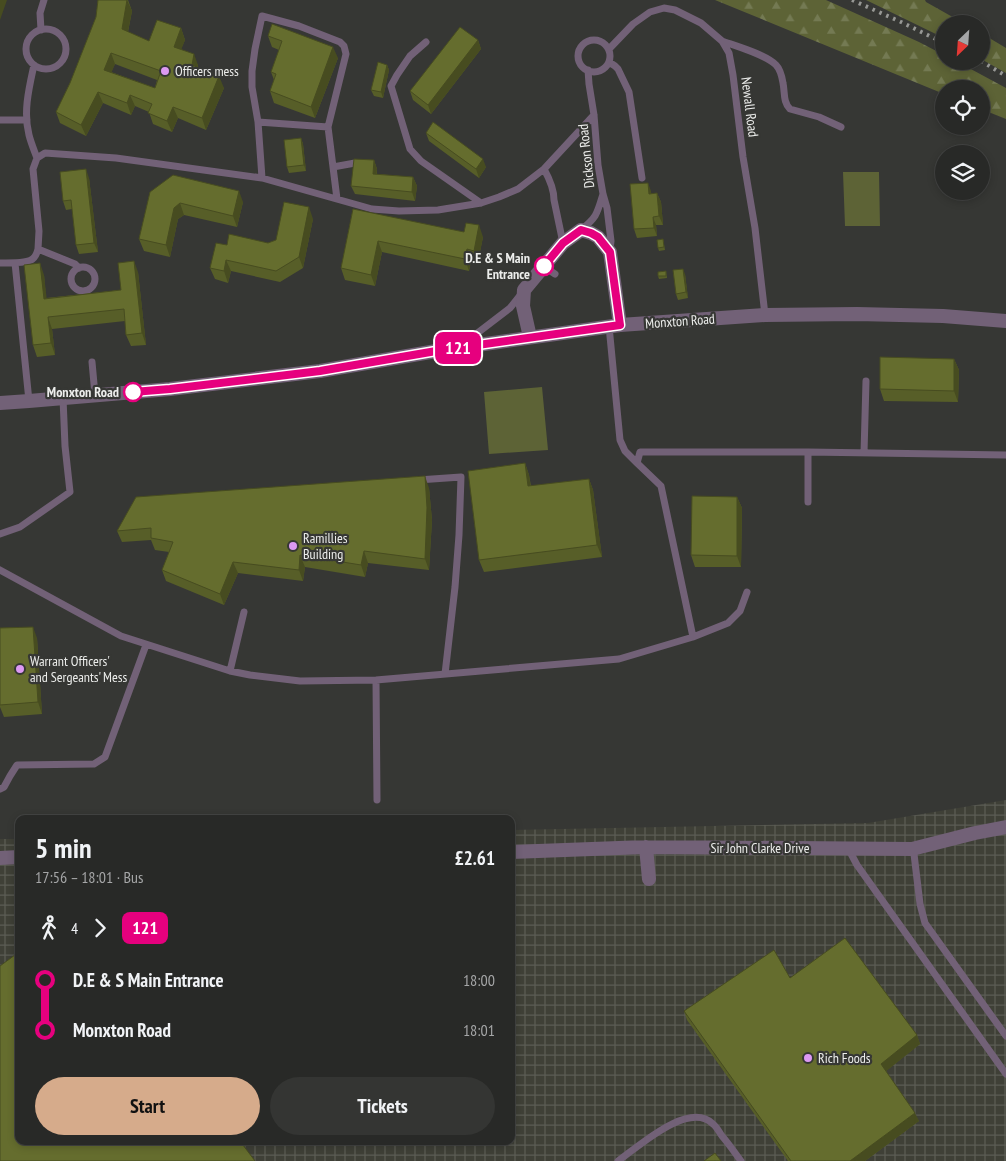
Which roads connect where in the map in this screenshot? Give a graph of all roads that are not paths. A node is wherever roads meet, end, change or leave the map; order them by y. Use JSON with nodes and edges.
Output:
{"nodes":[{"id":1,"x":44,"y":0,"type":"edge"},
{"id":2,"x":41,"y":30,"type":"junction"},
{"id":3,"x":722,"y":41,"type":"junction"},
{"id":4,"x":426,"y":42,"type":"dead end"},
{"id":5,"x":609,"y":50,"type":"junction"},
{"id":6,"x":609,"y":62,"type":"junction"},
{"id":7,"x":34,"y":66,"type":"junction"},
{"id":8,"x":588,"y":70,"type":"junction"},
{"id":9,"x":594,"y":115,"type":"junction"},
{"id":10,"x":0,"y":120,"type":"edge"},
{"id":11,"x":27,"y":120,"type":"junction"},
{"id":12,"x":258,"y":122,"type":"junction"},
{"id":13,"x":841,"y":126,"type":"dead end"},
{"id":14,"x":328,"y":127,"type":"junction"},
{"id":15,"x":37,"y":158,"type":"junction"},
{"id":16,"x":355,"y":163,"type":"edge"},
{"id":17,"x":333,"y":167,"type":"junction"},
{"id":18,"x":544,"y":169,"type":"junction"},
{"id":19,"x":262,"y":178,"type":"junction"},
{"id":20,"x":642,"y":178,"type":"dead end"},
{"id":21,"x":603,"y":194,"type":"junction"},
{"id":22,"x":337,"y":199,"type":"junction"},
{"id":23,"x":481,"y":203,"type":"junction"},
{"id":24,"x":581,"y":230,"type":"junction"},
{"id":25,"x":563,"y":243,"type":"junction"},
{"id":26,"x":38,"y":249,"type":"junction"},
{"id":27,"x":610,"y":252,"type":"junction"},
{"id":28,"x":15,"y":262,"type":"junction"},
{"id":29,"x":0,"y":263,"type":"edge"},
{"id":30,"x":78,"y":268,"type":"dead end"},
{"id":31,"x":524,"y":290,"type":"junction"},
{"id":32,"x":765,"y":315,"type":"junction"},
{"id":33,"x":1006,"y":321,"type":"edge"},
{"id":34,"x":615,"y":325,"type":"junction"},
{"id":35,"x":530,"y":338,"type":"junction"},
{"id":36,"x":442,"y":350,"type":"junction"},
{"id":37,"x":92,"y":362,"type":"dead end"},
{"id":38,"x":866,"y":381,"type":"dead end"},
{"id":39,"x":95,"y":395,"type":"junction"},
{"id":40,"x":63,"y":398,"type":"junction"},
{"id":41,"x":30,"y":401,"type":"junction"},
{"id":42,"x":0,"y":403,"type":"edge"},
{"id":43,"x":808,"y":452,"type":"junction"},
{"id":44,"x":864,"y":453,"type":"junction"},
{"id":45,"x":1006,"y":455,"type":"edge"},
{"id":46,"x":637,"y":463,"type":"junction"},
{"id":47,"x":415,"y":480,"type":"edge"},
{"id":48,"x":808,"y":502,"type":"dead end"},
{"id":49,"x":0,"y":534,"type":"edge"},
{"id":50,"x":0,"y":570,"type":"edge"},
{"id":51,"x":747,"y":592,"type":"dead end"},
{"id":52,"x":244,"y":612,"type":"dead end"},
{"id":53,"x":694,"y":637,"type":"junction"},
{"id":54,"x":146,"y":645,"type":"junction"},
{"id":55,"x":230,"y":671,"type":"junction"},
{"id":56,"x":445,"y":674,"type":"junction"},
{"id":57,"x":376,"y":680,"type":"junction"},
{"id":58,"x":0,"y":788,"type":"edge"},
{"id":59,"x":377,"y":800,"type":"dead end"},
{"id":60,"x":1006,"y":827,"type":"edge"},
{"id":61,"x":646,"y":847,"type":"junction"},
{"id":62,"x":848,"y":848,"type":"junction"},
{"id":63,"x":913,"y":851,"type":"junction"},
{"id":64,"x":515,"y":852,"type":"edge"},
{"id":65,"x":15,"y":857,"type":"edge"},
{"id":66,"x":0,"y":858,"type":"edge"},
{"id":67,"x":649,"y":879,"type":"dead end"},
{"id":68,"x":1006,"y":1036,"type":"edge"},
{"id":69,"x":1006,"y":1074,"type":"edge"},
{"id":70,"x":618,"y":1161,"type":"edge"},
{"id":71,"x":741,"y":1161,"type":"edge"}],
"edges":[{"from":1,"to":2,"type":"lane"},
{"from":2,"to":7,"type":"lane"},
{"from":2,"to":7,"type":"lane"},
{"from":3,"to":5,"type":"lane","name":"Newall Road"},
{"from":3,"to":13,"type":"lane"},
{"from":3,"to":32,"type":"lane","name":"Newall Road"},
{"from":4,"to":23,"type":"lane"},
{"from":5,"to":6,"type":"lane"},
{"from":5,"to":8,"type":"lane"},
{"from":6,"to":8,"type":"lane"},
{"from":6,"to":20,"type":"lane"},
{"from":7,"to":11,"type":"lane"},
{"from":8,"to":9,"type":"lane","name":"Dickson Road"},
{"from":9,"to":18,"type":"lane"},
{"from":9,"to":21,"type":"lane","name":"Dickson Road"},
{"from":10,"to":11,"type":"lane"},
{"from":11,"to":15,"type":"lane"},
{"from":12,"to":14,"type":"lane"},
{"from":12,"to":14,"type":"lane"},
{"from":12,"to":19,"type":"lane"},
{"from":14,"to":17,"type":"lane"},
{"from":15,"to":19,"type":"lane"},
{"from":15,"to":26,"type":"lane"},
{"from":16,"to":17,"type":"lane"},
{"from":17,"to":22,"type":"lane"},
{"from":18,"to":23,"type":"lane"},
{"from":18,"to":25,"type":"lane"},
{"from":19,"to":22,"type":"lane"},
{"from":21,"to":24,"type":"lane","name":"Dickson Road"},
{"from":21,"to":27,"type":"lane","name":"Dickson Road"},
{"from":22,"to":23,"type":"lane"},
{"from":24,"to":25,"type":"street"},
{"from":24,"to":27,"type":"street"},
{"from":25,"to":31,"type":"street"},
{"from":26,"to":28,"type":"lane"},
{"from":26,"to":30,"type":"lane"},
{"from":27,"to":34,"type":"street"},
{"from":28,"to":29,"type":"lane"},
{"from":28,"to":41,"type":"lane"},
{"from":31,"to":35,"type":"street"},
{"from":31,"to":36,"type":"lane"},
{"from":32,"to":33,"type":"street","name":"Monxton Road"},
{"from":32,"to":34,"type":"street","name":"Monxton Road"},
{"from":34,"to":35,"type":"street","name":"Monxton Road"},
{"from":34,"to":46,"type":"lane"},
{"from":35,"to":36,"type":"street","name":"Monxton Road"},
{"from":36,"to":39,"type":"street","name":"Monxton Road"},
{"from":37,"to":39,"type":"lane"},
{"from":38,"to":44,"type":"lane"},
{"from":39,"to":40,"type":"street","name":"Monxton Road"},
{"from":40,"to":41,"type":"street","name":"Monxton Road"},
{"from":40,"to":49,"type":"lane"},
{"from":41,"to":42,"type":"street","name":"Monxton Road"},
{"from":43,"to":44,"type":"lane"},
{"from":43,"to":46,"type":"lane"},
{"from":43,"to":48,"type":"lane"},
{"from":44,"to":45,"type":"lane"},
{"from":46,"to":53,"type":"lane"},
{"from":47,"to":56,"type":"lane"},
{"from":50,"to":54,"type":"lane"},
{"from":51,"to":53,"type":"lane"},
{"from":52,"to":55,"type":"lane"},
{"from":53,"to":56,"type":"lane"},
{"from":54,"to":55,"type":"lane"},
{"from":54,"to":58,"type":"lane"},
{"from":55,"to":57,"type":"lane"},
{"from":56,"to":57,"type":"lane"},
{"from":57,"to":59,"type":"lane"},
{"from":60,"to":63,"type":"street","name":"Sir John Clarke Drive"},
{"from":61,"to":62,"type":"street","name":"Sir John Clarke Drive"},
{"from":61,"to":64,"type":"street","name":"Sir John Clarke Drive"},
{"from":61,"to":67,"type":"street"},
{"from":62,"to":63,"type":"street","name":"Sir John Clarke Drive"},
{"from":62,"to":69,"type":"lane"},
{"from":63,"to":68,"type":"lane"},
{"from":65,"to":66,"type":"street"},
{"from":70,"to":71,"type":"lane"}]}
